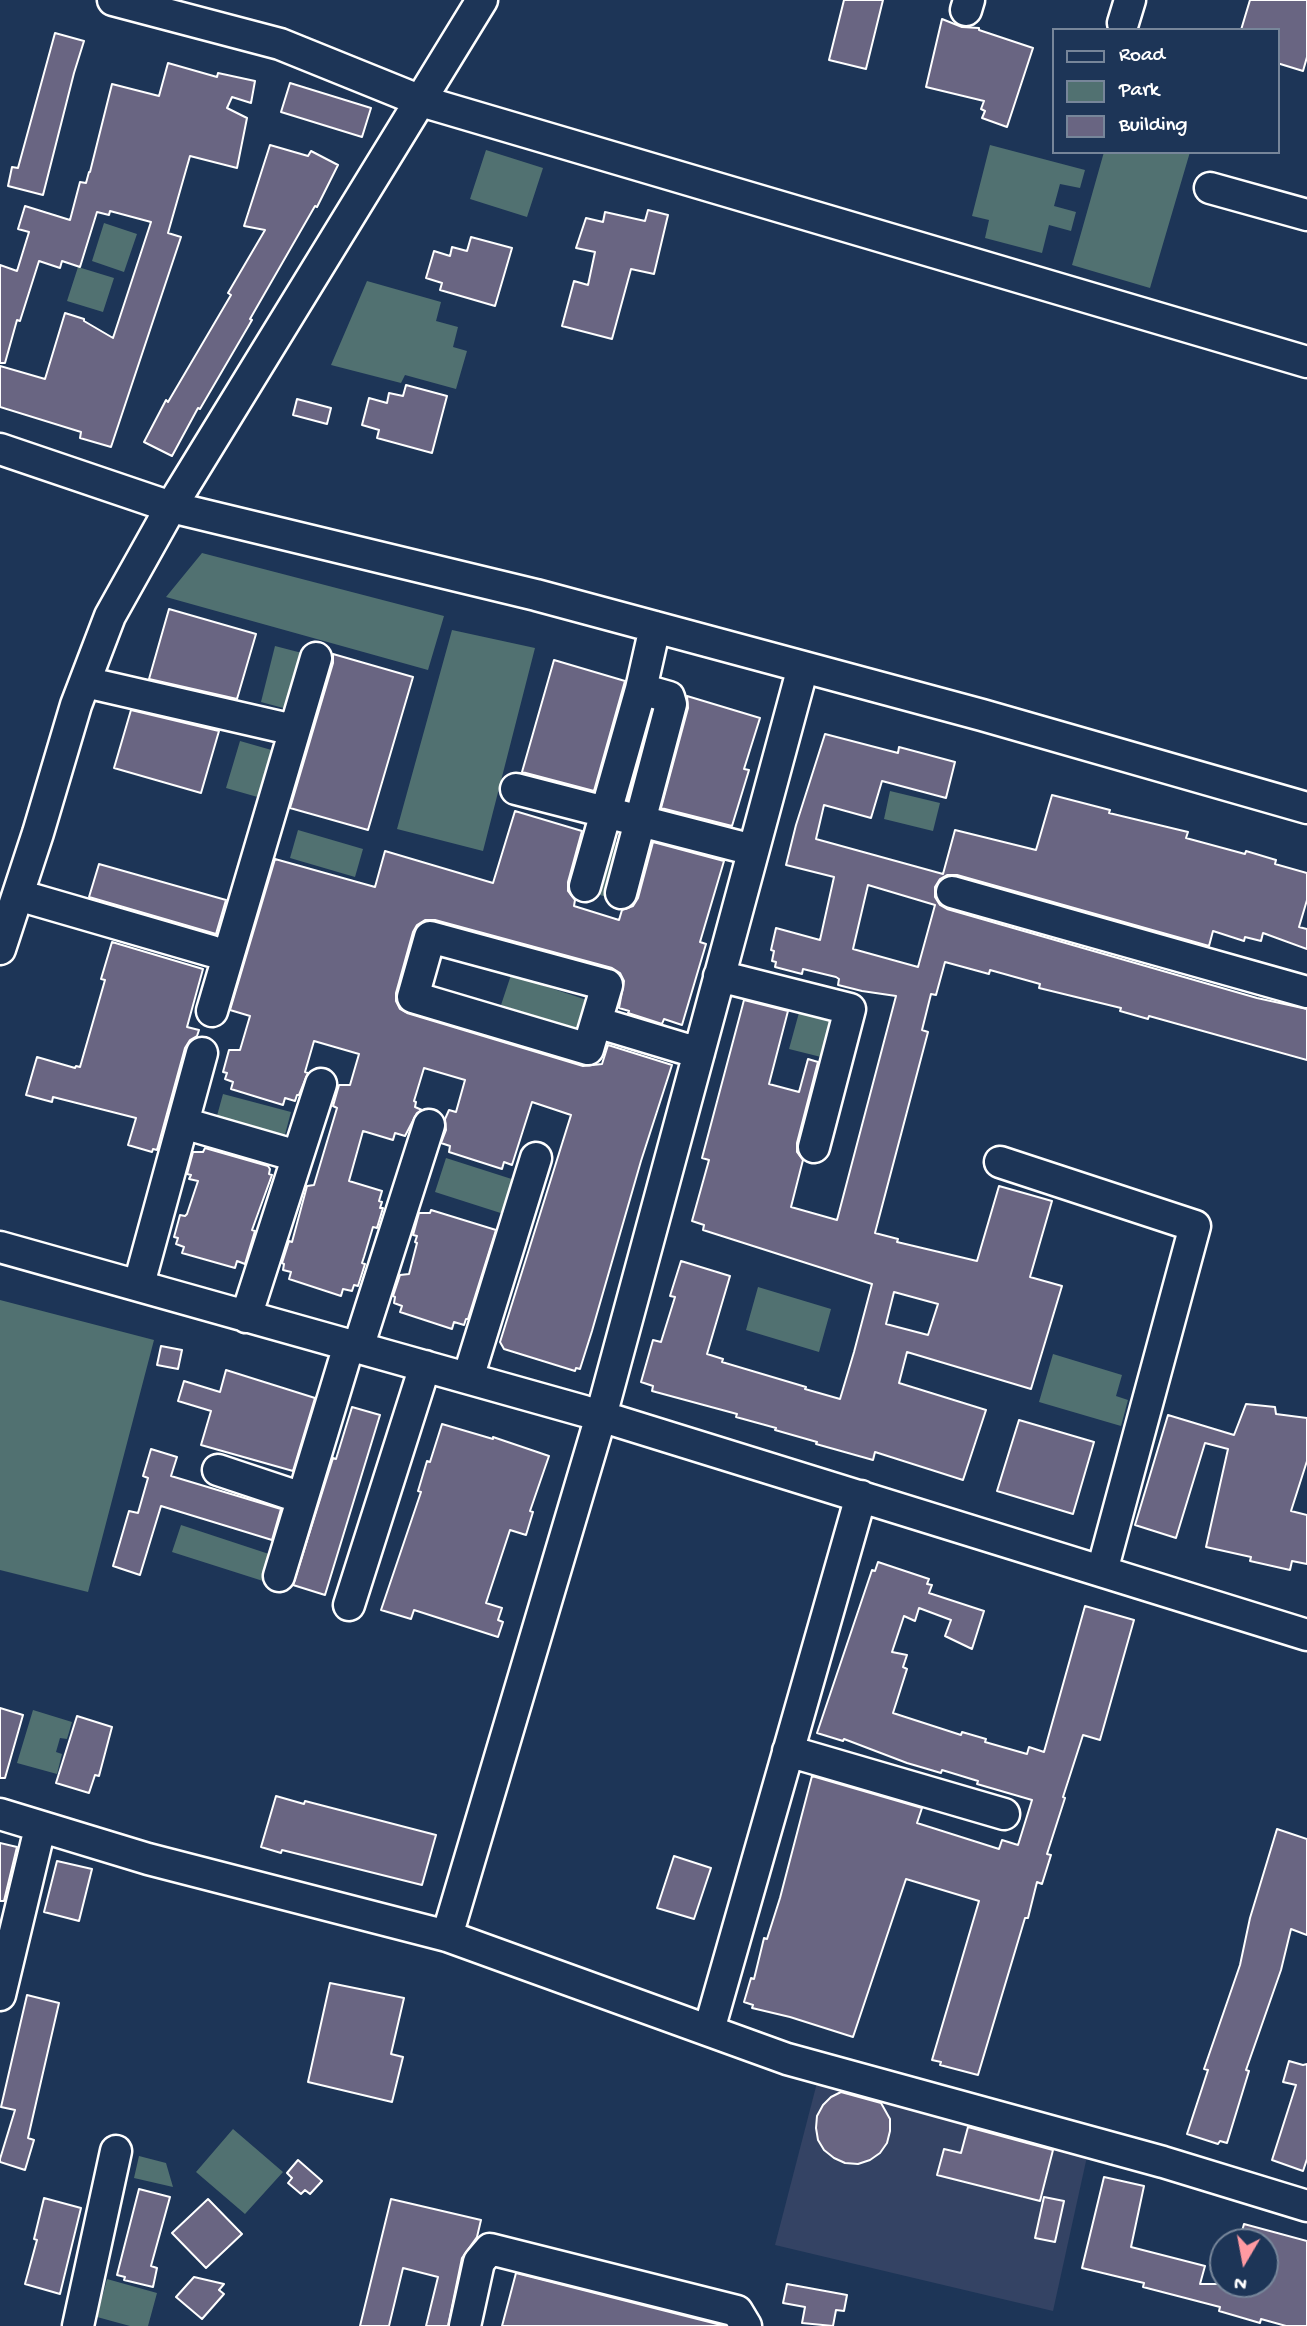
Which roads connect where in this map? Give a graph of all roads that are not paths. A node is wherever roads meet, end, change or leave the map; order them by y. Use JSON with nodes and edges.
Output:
{"nodes":[{"id":1,"x":113,"y":0,"type":"edge"},
{"id":2,"x":482,"y":0,"type":"edge"},
{"id":3,"x":421,"y":101,"type":"junction"},
{"id":4,"x":1210,"y":188,"type":"dead end"},
{"id":5,"x":1307,"y":215,"type":"edge"},
{"id":6,"x":1307,"y":362,"type":"edge"},
{"id":7,"x":0,"y":449,"type":"edge"},
{"id":8,"x":171,"y":507,"type":"junction"},
{"id":9,"x":655,"y":627,"type":"junction"},
{"id":10,"x":316,"y":658,"type":"dead end"},
{"id":11,"x":803,"y":667,"type":"junction"},
{"id":12,"x":85,"y":682,"type":"junction"},
{"id":13,"x":641,"y":689,"type":"junction"},
{"id":14,"x":294,"y":730,"type":"junction"},
{"id":15,"x":516,"y":789,"type":"dead end"},
{"id":16,"x":1307,"y":808,"type":"edge"},
{"id":17,"x":606,"y":812,"type":"junction"},
{"id":18,"x":639,"y":821,"type":"junction"},
{"id":19,"x":753,"y":850,"type":"junction"},
{"id":20,"x":584,"y":886,"type":"dead end"},
{"id":21,"x":13,"y":887,"type":"edge"},
{"id":22,"x":952,"y":892,"type":"dead end"},
{"id":23,"x":621,"y":893,"type":"dead end"},
{"id":24,"x":0,"y":949,"type":"edge"},
{"id":25,"x":211,"y":951,"type":"dead end"},
{"id":26,"x":719,"y":976,"type":"junction"},
{"id":27,"x":1307,"y":992,"type":"edge"},
{"id":28,"x":212,"y":1011,"type":"dead end"},
{"id":29,"x":596,"y":1023,"type":"junction"},
{"id":30,"x":202,"y":1053,"type":"dead end"},
{"id":31,"x":699,"y":1053,"type":"junction"},
{"id":32,"x":321,"y":1084,"type":"dead end"},
{"id":33,"x":183,"y":1123,"type":"junction"},
{"id":34,"x":429,"y":1125,"type":"dead end"},
{"id":35,"x":814,"y":1147,"type":"dead end"},
{"id":36,"x":297,"y":1156,"type":"junction"},
{"id":37,"x":536,"y":1158,"type":"dead end"},
{"id":38,"x":1000,"y":1162,"type":"dead end"},
{"id":39,"x":0,"y":1247,"type":"edge"},
{"id":40,"x":139,"y":1284,"type":"junction"},
{"id":41,"x":246,"y":1317,"type":"junction"},
{"id":42,"x":353,"y":1346,"type":"junction"},
{"id":43,"x":425,"y":1366,"type":"junction"},
{"id":44,"x":468,"y":1378,"type":"junction"},
{"id":45,"x":601,"y":1416,"type":"junction"},
{"id":46,"x":218,"y":1470,"type":"dead end"},
{"id":47,"x":861,"y":1496,"type":"junction"},
{"id":48,"x":302,"y":1498,"type":"junction"},
{"id":49,"x":1102,"y":1571,"type":"junction"},
{"id":50,"x":279,"y":1576,"type":"dead end"},
{"id":51,"x":349,"y":1605,"type":"dead end"},
{"id":52,"x":1307,"y":1635,"type":"edge"},
{"id":53,"x":788,"y":1751,"type":"junction"},
{"id":54,"x":0,"y":1814,"type":"edge"},
{"id":55,"x":1004,"y":1814,"type":"dead end"},
{"id":56,"x":40,"y":1828,"type":"junction"},
{"id":57,"x":447,"y":1936,"type":"junction"},
{"id":58,"x":0,"y":1995,"type":"edge"},
{"id":59,"x":709,"y":2030,"type":"junction"},
{"id":60,"x":116,"y":2151,"type":"dead end"},
{"id":61,"x":1307,"y":2206,"type":"edge"},
{"id":62,"x":78,"y":2326,"type":"edge"},
{"id":63,"x":465,"y":2326,"type":"edge"},
{"id":64,"x":746,"y":2326,"type":"edge"}],
"edges":[{"from":1,"to":3,"type":"street"},
{"from":2,"to":3,"type":"street"},
{"from":3,"to":6,"type":"street"},
{"from":3,"to":8,"type":"street"},
{"from":4,"to":5,"type":"street"},
{"from":7,"to":8,"type":"street"},
{"from":8,"to":9,"type":"street"},
{"from":8,"to":12,"type":"street"},
{"from":9,"to":11,"type":"street"},
{"from":9,"to":13,"type":"street"},
{"from":10,"to":14,"type":"street"},
{"from":11,"to":16,"type":"street"},
{"from":11,"to":19,"type":"street"},
{"from":12,"to":14,"type":"street"},
{"from":12,"to":21,"type":"street"},
{"from":13,"to":17,"type":"street"},
{"from":13,"to":18,"type":"street"},
{"from":14,"to":28,"type":"street"},
{"from":15,"to":17,"type":"street"},
{"from":17,"to":18,"type":"street"},
{"from":17,"to":20,"type":"street"},
{"from":18,"to":19,"type":"street"},
{"from":18,"to":23,"type":"street"},
{"from":19,"to":26,"type":"street"},
{"from":21,"to":24,"type":"street"},
{"from":21,"to":25,"type":"street"},
{"from":22,"to":27,"type":"street"},
{"from":26,"to":31,"type":"street"},
{"from":26,"to":35,"type":"street"},
{"from":29,"to":29,"type":"street"},
{"from":29,"to":31,"type":"street"},
{"from":30,"to":33,"type":"street"},
{"from":31,"to":45,"type":"street"},
{"from":32,"to":36,"type":"street"},
{"from":33,"to":36,"type":"street"},
{"from":33,"to":40,"type":"street"},
{"from":34,"to":42,"type":"street"},
{"from":36,"to":41,"type":"street"},
{"from":37,"to":44,"type":"street"},
{"from":38,"to":49,"type":"street"},
{"from":39,"to":40,"type":"street"},
{"from":40,"to":41,"type":"street"},
{"from":41,"to":42,"type":"street"},
{"from":42,"to":43,"type":"street"},
{"from":42,"to":48,"type":"street"},
{"from":43,"to":44,"type":"street"},
{"from":43,"to":51,"type":"street"},
{"from":44,"to":45,"type":"street"},
{"from":45,"to":47,"type":"street"},
{"from":45,"to":57,"type":"street"},
{"from":46,"to":48,"type":"street"},
{"from":47,"to":49,"type":"street"},
{"from":47,"to":53,"type":"street"},
{"from":48,"to":50,"type":"street"},
{"from":49,"to":52,"type":"street"},
{"from":53,"to":55,"type":"street"},
{"from":53,"to":59,"type":"street"},
{"from":54,"to":56,"type":"street"},
{"from":56,"to":57,"type":"street"},
{"from":56,"to":58,"type":"street"},
{"from":57,"to":59,"type":"street"},
{"from":59,"to":61,"type":"street"},
{"from":60,"to":62,"type":"street"},
{"from":63,"to":64,"type":"street"}]}
